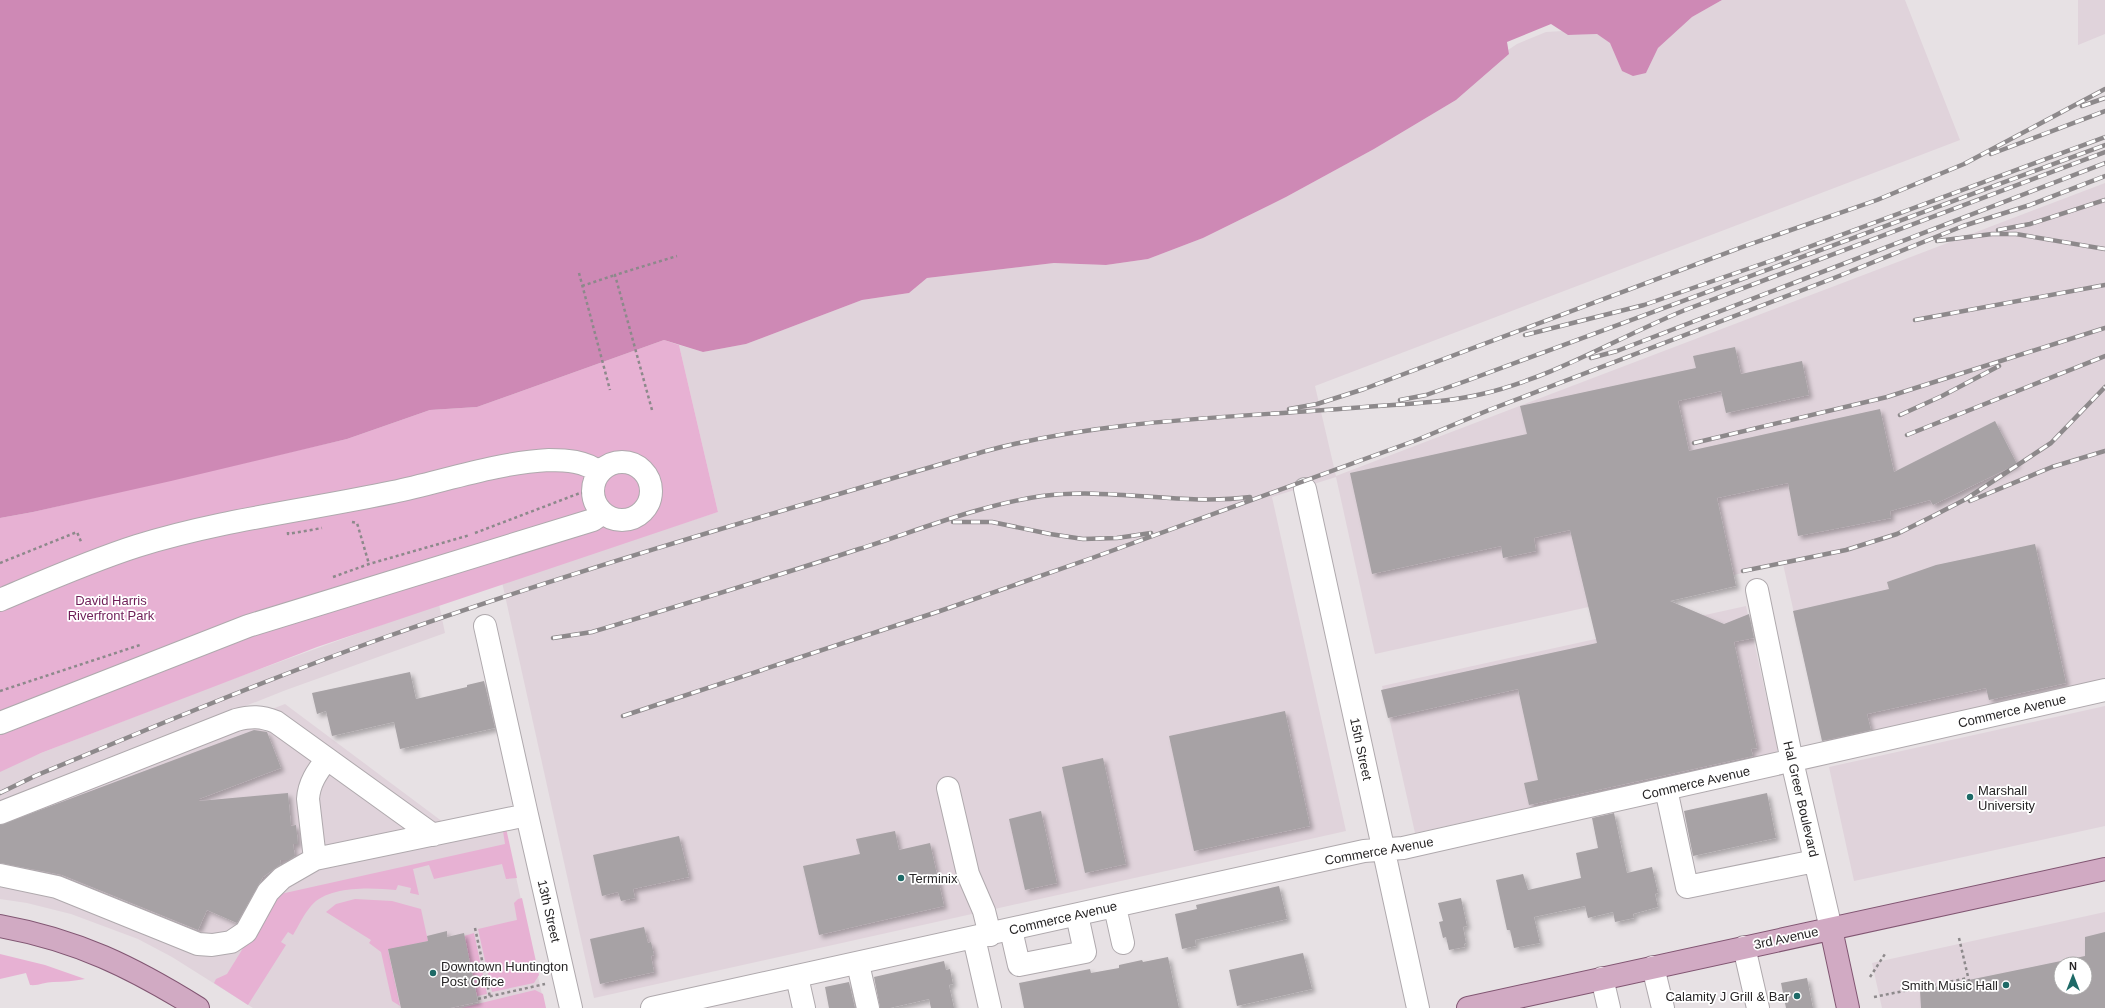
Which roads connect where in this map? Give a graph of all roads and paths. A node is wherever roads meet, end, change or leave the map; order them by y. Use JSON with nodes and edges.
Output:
{"nodes":[{"id":1,"x":677,"y":256,"type":"dead end"},
{"id":2,"x":579,"y":273,"type":"dead end"},
{"id":3,"x":616,"y":276,"type":"junction"},
{"id":4,"x":582,"y":286,"type":"junction"},
{"id":5,"x":610,"y":390,"type":"dead end"},
{"id":6,"x":652,"y":410,"type":"dead end"},
{"id":7,"x":599,"y":472,"type":"junction"},
{"id":8,"x":1305,"y":489,"type":"dead end"},
{"id":9,"x":603,"y":513,"type":"junction"},
{"id":10,"x":357,"y":523,"type":"dead end"},
{"id":11,"x":369,"y":564,"type":"dead end"},
{"id":12,"x":1757,"y":590,"type":"dead end"},
{"id":13,"x":0,"y":600,"type":"edge"},
{"id":14,"x":485,"y":626,"type":"dead end"},
{"id":15,"x":2105,"y":690,"type":"edge"},
{"id":16,"x":0,"y":724,"type":"edge"},
{"id":17,"x":326,"y":760,"type":"junction"},
{"id":18,"x":1792,"y":761,"type":"junction"},
{"id":19,"x":948,"y":788,"type":"dead end"},
{"id":20,"x":1666,"y":789,"type":"junction"},
{"id":21,"x":0,"y":813,"type":"edge"},
{"id":22,"x":527,"y":815,"type":"junction"},
{"id":23,"x":433,"y":835,"type":"junction"},
{"id":24,"x":1382,"y":850,"type":"junction"},
{"id":25,"x":316,"y":860,"type":"junction"},
{"id":26,"x":1815,"y":861,"type":"junction"},
{"id":27,"x":2105,"y":869,"type":"edge"},
{"id":28,"x":0,"y":875,"type":"edge"},
{"id":29,"x":1115,"y":907,"type":"junction"},
{"id":30,"x":1077,"y":915,"type":"junction"},
{"id":31,"x":0,"y":926,"type":"edge"},
{"id":32,"x":475,"y":928,"type":"dead end"},
{"id":33,"x":1831,"y":929,"type":"junction"},
{"id":34,"x":1011,"y":930,"type":"junction"},
{"id":35,"x":982,"y":937,"type":"junction"},
{"id":36,"x":1959,"y":938,"type":"dead end"},
{"id":37,"x":1123,"y":943,"type":"dead end"},
{"id":38,"x":1744,"y":947,"type":"junction"},
{"id":39,"x":1885,"y":954,"type":"dead end"},
{"id":40,"x":858,"y":964,"type":"junction"},
{"id":41,"x":1653,"y":967,"type":"junction"},
{"id":42,"x":797,"y":977,"type":"junction"},
{"id":43,"x":1870,"y":977,"type":"dead end"},
{"id":44,"x":1602,"y":978,"type":"junction"},
{"id":45,"x":545,"y":984,"type":"dead end"},
{"id":46,"x":490,"y":996,"type":"junction"},
{"id":47,"x":1874,"y":997,"type":"dead end"},
{"id":48,"x":478,"y":999,"type":"dead end"},
{"id":49,"x":721,"y":1001,"type":"edge"},
{"id":50,"x":1757,"y":1006,"type":"edge"},
{"id":51,"x":198,"y":1008,"type":"edge"},
{"id":52,"x":570,"y":1008,"type":"edge"},
{"id":53,"x":652,"y":1008,"type":"edge"},
{"id":54,"x":804,"y":1008,"type":"edge"},
{"id":55,"x":868,"y":1008,"type":"edge"},
{"id":56,"x":990,"y":1008,"type":"edge"},
{"id":57,"x":1418,"y":1008,"type":"edge"},
{"id":58,"x":1468,"y":1008,"type":"edge"},
{"id":59,"x":1609,"y":1008,"type":"edge"},
{"id":60,"x":1662,"y":1008,"type":"edge"},
{"id":61,"x":1848,"y":1008,"type":"edge"}],
"edges":[{"from":1,"to":3,"type":"path"},
{"from":2,"to":4,"type":"path"},
{"from":3,"to":4,"type":"path"},
{"from":3,"to":6,"type":"path"},
{"from":4,"to":5,"type":"path"},
{"from":7,"to":9,"type":"street"},
{"from":7,"to":9,"type":"street"},
{"from":7,"to":13,"type":"street"},
{"from":8,"to":24,"type":"street","name":"15th Street"},
{"from":9,"to":16,"type":"street"},
{"from":10,"to":11,"type":"path"},
{"from":12,"to":18,"type":"street","name":"Hal Greer Boulevard"},
{"from":14,"to":22,"type":"street","name":"13th Street"},
{"from":15,"to":18,"type":"street","name":"Commerce Avenue"},
{"from":17,"to":21,"type":"street"},
{"from":17,"to":23,"type":"street"},
{"from":17,"to":25,"type":"street"},
{"from":18,"to":20,"type":"street","name":"Commerce Avenue"},
{"from":18,"to":26,"type":"street","name":"Hal Greer Boulevard"},
{"from":19,"to":35,"type":"street"},
{"from":20,"to":24,"type":"street","name":"Commerce Avenue"},
{"from":20,"to":26,"type":"street"},
{"from":22,"to":23,"type":"street"},
{"from":22,"to":52,"type":"street","name":"13th Street"},
{"from":23,"to":25,"type":"street"},
{"from":24,"to":29,"type":"street","name":"Commerce Avenue"},
{"from":24,"to":57,"type":"street","name":"15th Street"},
{"from":25,"to":28,"type":"street"},
{"from":26,"to":33,"type":"street","name":"Hal Greer Boulevard"},
{"from":27,"to":33,"type":"main road","name":"3rd Avenue"},
{"from":29,"to":30,"type":"street","name":"Commerce Avenue"},
{"from":29,"to":37,"type":"street"},
{"from":30,"to":34,"type":"street","name":"Commerce Avenue"},
{"from":30,"to":34,"type":"street"},
{"from":31,"to":51,"type":"main road"},
{"from":32,"to":46,"type":"path"},
{"from":33,"to":38,"type":"main road","name":"3rd Avenue"},
{"from":33,"to":61,"type":"main road","name":"Hal Greer Boulevard"},
{"from":34,"to":35,"type":"street","name":"Commerce Avenue"},
{"from":35,"to":40,"type":"street","name":"Commerce Avenue"},
{"from":35,"to":56,"type":"street"},
{"from":36,"to":47,"type":"path"},
{"from":38,"to":41,"type":"main road","name":"3rd Avenue"},
{"from":38,"to":50,"type":"street"},
{"from":39,"to":43,"type":"path"},
{"from":40,"to":42,"type":"street","name":"Commerce Avenue"},
{"from":40,"to":55,"type":"street"},
{"from":41,"to":44,"type":"main road","name":"3rd Avenue"},
{"from":41,"to":60,"type":"street"},
{"from":42,"to":49,"type":"street","name":"Commerce Avenue"},
{"from":42,"to":54,"type":"street"},
{"from":44,"to":58,"type":"main road","name":"3rd Avenue"},
{"from":44,"to":59,"type":"street"},
{"from":45,"to":46,"type":"path"},
{"from":46,"to":48,"type":"path"},
{"from":49,"to":53,"type":"street","name":"Commerce Avenue"}]}
